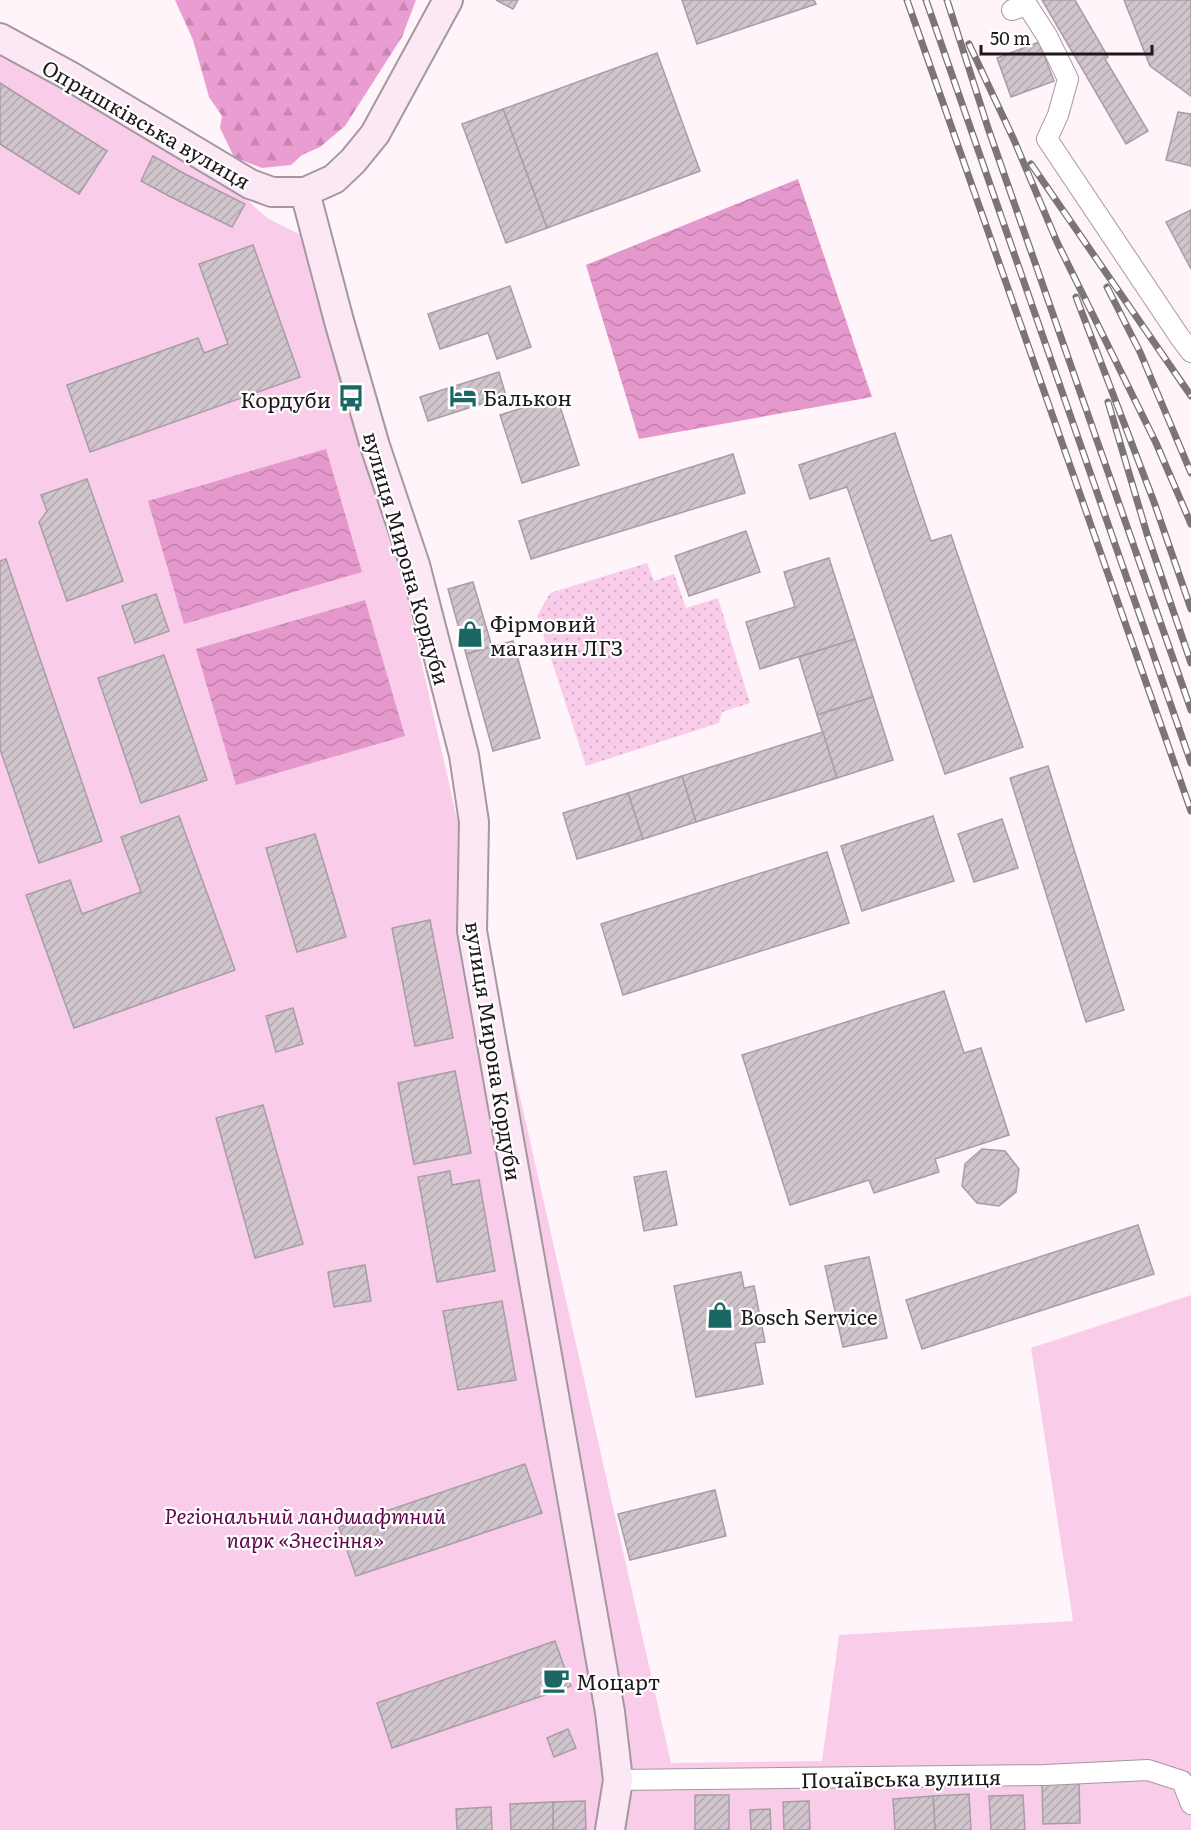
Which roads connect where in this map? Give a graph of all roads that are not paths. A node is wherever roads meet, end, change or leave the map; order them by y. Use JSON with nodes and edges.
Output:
{"nodes":[{"id":1,"x":448,"y":0,"type":"edge"},
{"id":2,"x":1012,"y":10,"type":"dead end"},
{"id":3,"x":0,"y":38,"type":"edge"},
{"id":4,"x":305,"y":192,"type":"junction"},
{"id":5,"x":1191,"y":352,"type":"edge"},
{"id":6,"x":618,"y":1780,"type":"junction"},
{"id":7,"x":1191,"y":1804,"type":"edge"},
{"id":8,"x":610,"y":1830,"type":"edge"}],
"edges":[{"from":1,"to":4,"type":"street","name":"Опришківська вулиця"},
{"from":2,"to":5,"type":"street"},
{"from":3,"to":4,"type":"street","name":"Опришківська вулиця"},
{"from":4,"to":6,"type":"street","name":"вулиця Мирона Кордуби"},
{"from":6,"to":7,"type":"street","name":"Почаївська вулиця"},
{"from":6,"to":8,"type":"street","name":"вулиця Мирона Кордуби"}]}
